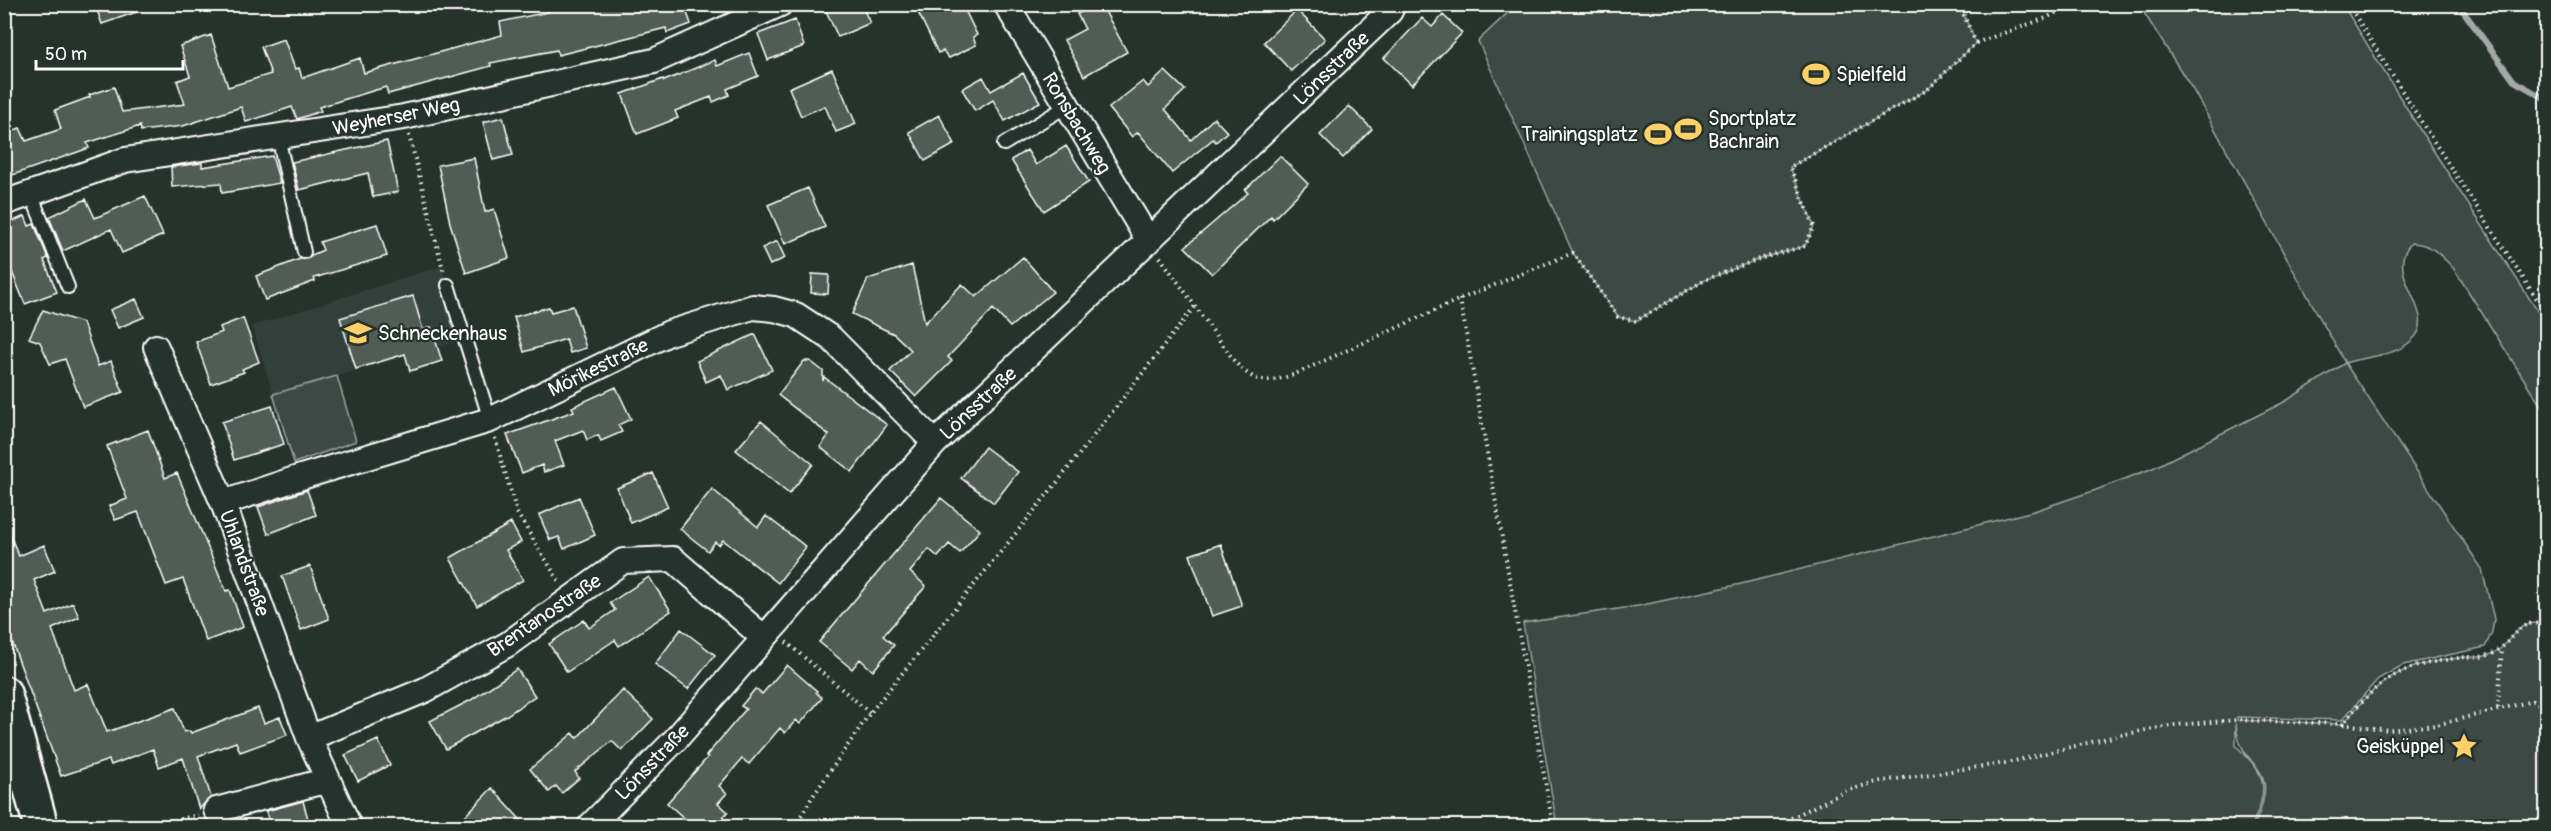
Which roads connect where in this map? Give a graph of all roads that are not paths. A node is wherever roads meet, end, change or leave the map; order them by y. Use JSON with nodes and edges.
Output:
{"nodes":[{"id":1,"x":780,"y":4,"type":"edge"},
{"id":2,"x":1006,"y":4,"type":"edge"},
{"id":3,"x":1393,"y":4,"type":"edge"},
{"id":4,"x":1067,"y":106,"type":"junction"},
{"id":5,"x":278,"y":137,"type":"junction"},
{"id":6,"x":1004,"y":144,"type":"dead end"},
{"id":7,"x":31,"y":194,"type":"junction"},
{"id":8,"x":4,"y":203,"type":"edge"},
{"id":9,"x":1155,"y":250,"type":"junction"},
{"id":10,"x":304,"y":252,"type":"dead end"},
{"id":11,"x":448,"y":285,"type":"road end"},
{"id":12,"x":68,"y":286,"type":"dead end"},
{"id":13,"x":156,"y":347,"type":"dead end"},
{"id":14,"x":490,"y":420,"type":"junction"},
{"id":15,"x":935,"y":443,"type":"junction"},
{"id":16,"x":223,"y":503,"type":"junction"},
{"id":17,"x":768,"y":634,"type":"junction"},
{"id":18,"x":4,"y":693,"type":"edge"},
{"id":19,"x":309,"y":738,"type":"junction"},
{"id":20,"x":328,"y":780,"type":"junction"},
{"id":21,"x":216,"y":810,"type":"road end"},
{"id":22,"x":41,"y":826,"type":"edge"},
{"id":23,"x":349,"y":826,"type":"edge"},
{"id":24,"x":590,"y":826,"type":"edge"}],
"edges":[{"from":1,"to":5,"type":"street","name":"Weyherser Weg"},
{"from":2,"to":4,"type":"street","name":"Ronsbachweg"},
{"from":3,"to":9,"type":"street","name":"Lönsstraße"},
{"from":4,"to":6,"type":"lane"},
{"from":4,"to":9,"type":"street","name":"Ronsbachweg"},
{"from":5,"to":7,"type":"street","name":"Weyherser Weg"},
{"from":5,"to":10,"type":"lane"},
{"from":7,"to":8,"type":"street","name":"Weyherser Weg"},
{"from":7,"to":12,"type":"lane"},
{"from":9,"to":15,"type":"street","name":"Lönsstraße"},
{"from":11,"to":14,"type":"lane"},
{"from":13,"to":16,"type":"street","name":"Uhlandstraße"},
{"from":14,"to":15,"type":"street","name":"Mörikestraße"},
{"from":14,"to":16,"type":"street","name":"Mörikestraße"},
{"from":15,"to":17,"type":"street","name":"Lönsstraße"},
{"from":16,"to":19,"type":"street","name":"Uhlandstraße"},
{"from":17,"to":19,"type":"street","name":"Brentanostraße"},
{"from":17,"to":24,"type":"street","name":"Lönsstraße"},
{"from":18,"to":22,"type":"main road"},
{"from":19,"to":20,"type":"street","name":"Uhlandstraße"},
{"from":20,"to":21,"type":"street"},
{"from":20,"to":23,"type":"street","name":"Uhlandstraße"}]}
